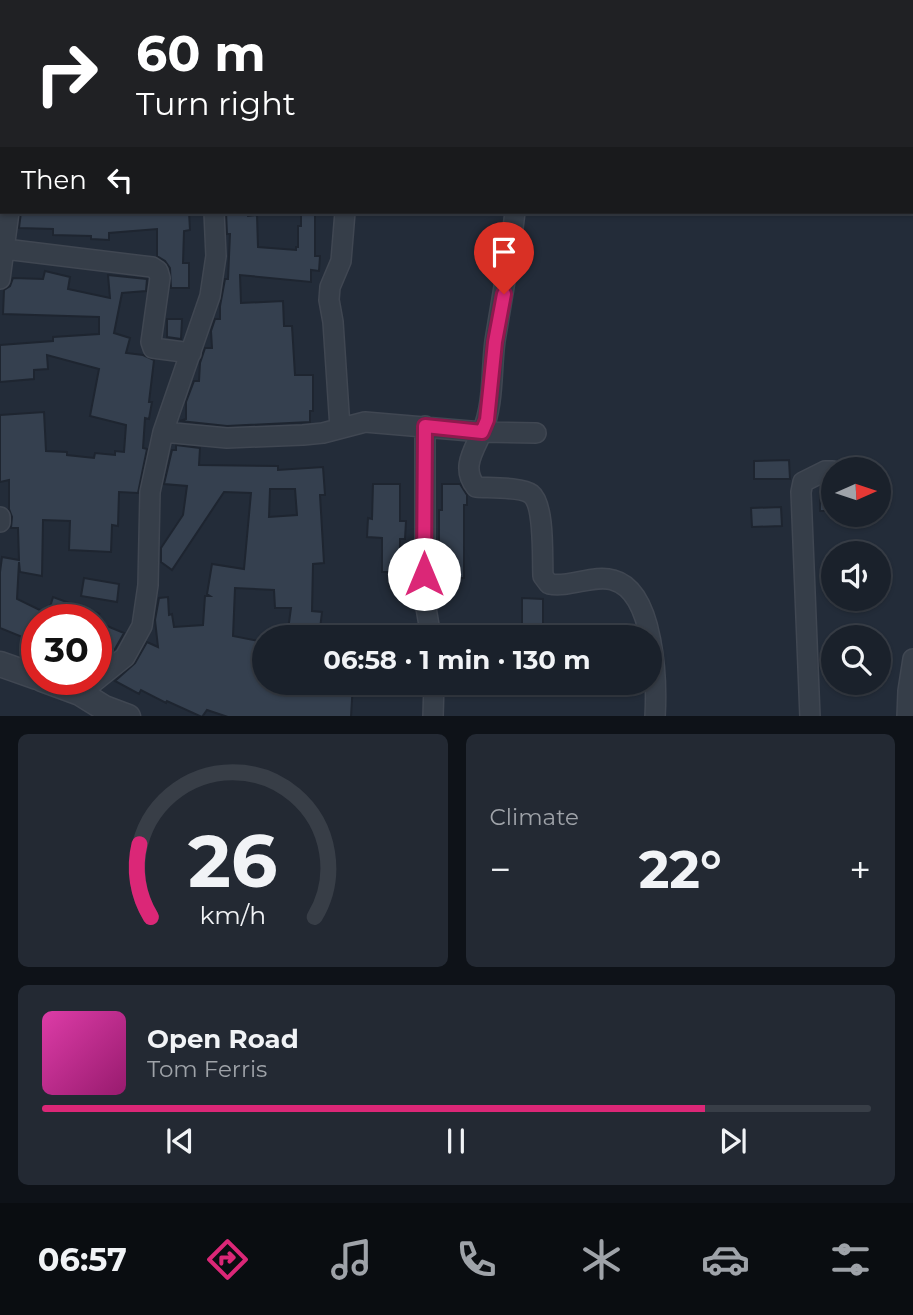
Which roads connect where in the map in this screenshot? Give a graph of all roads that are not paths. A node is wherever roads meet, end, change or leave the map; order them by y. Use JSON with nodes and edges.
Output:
{"nodes":[{"id":1,"x":9,"y":214,"type":"edge"},
{"id":2,"x":214,"y":214,"type":"edge"},
{"id":3,"x":345,"y":214,"type":"edge"},
{"id":4,"x":515,"y":214,"type":"edge"},
{"id":5,"x":5,"y":249,"type":"junction"},
{"id":6,"x":0,"y":279,"type":"edge"},
{"id":7,"x":191,"y":353,"type":"junction"},
{"id":8,"x":425,"y":426,"type":"junction"},
{"id":9,"x":340,"y":428,"type":"junction"},
{"id":10,"x":163,"y":432,"type":"junction"},
{"id":11,"x":482,"y":432,"type":"junction"},
{"id":12,"x":536,"y":433,"type":"dead end"},
{"id":13,"x":821,"y":473,"type":"edge"},
{"id":14,"x":429,"y":625,"type":"edge"},
{"id":15,"x":913,"y":659,"type":"edge"},
{"id":16,"x":0,"y":664,"type":"edge"},
{"id":17,"x":112,"y":667,"type":"edge"},
{"id":18,"x":21,"y":671,"type":"edge"},
{"id":19,"x":83,"y":695,"type":"edge"},
{"id":20,"x":434,"y":695,"type":"edge"},
{"id":21,"x":128,"y":716,"type":"edge"},
{"id":22,"x":433,"y":716,"type":"edge"},
{"id":23,"x":655,"y":716,"type":"edge"},
{"id":24,"x":810,"y":716,"type":"edge"},
{"id":25,"x":907,"y":716,"type":"edge"}],
"edges":[{"from":1,"to":5,"type":"street"},
{"from":2,"to":7,"type":"street"},
{"from":3,"to":9,"type":"street"},
{"from":4,"to":11,"type":"street"},
{"from":5,"to":6,"type":"street"},
{"from":5,"to":7,"type":"street"},
{"from":7,"to":10,"type":"street"},
{"from":8,"to":9,"type":"street"},
{"from":8,"to":11,"type":"street"},
{"from":8,"to":14,"type":"street"},
{"from":9,"to":10,"type":"street"},
{"from":10,"to":17,"type":"street"},
{"from":11,"to":12,"type":"street"},
{"from":11,"to":23,"type":"street"},
{"from":13,"to":24,"type":"street"},
{"from":15,"to":25,"type":"street"},
{"from":16,"to":18,"type":"street"},
{"from":19,"to":21,"type":"street"},
{"from":20,"to":22,"type":"street"}]}
